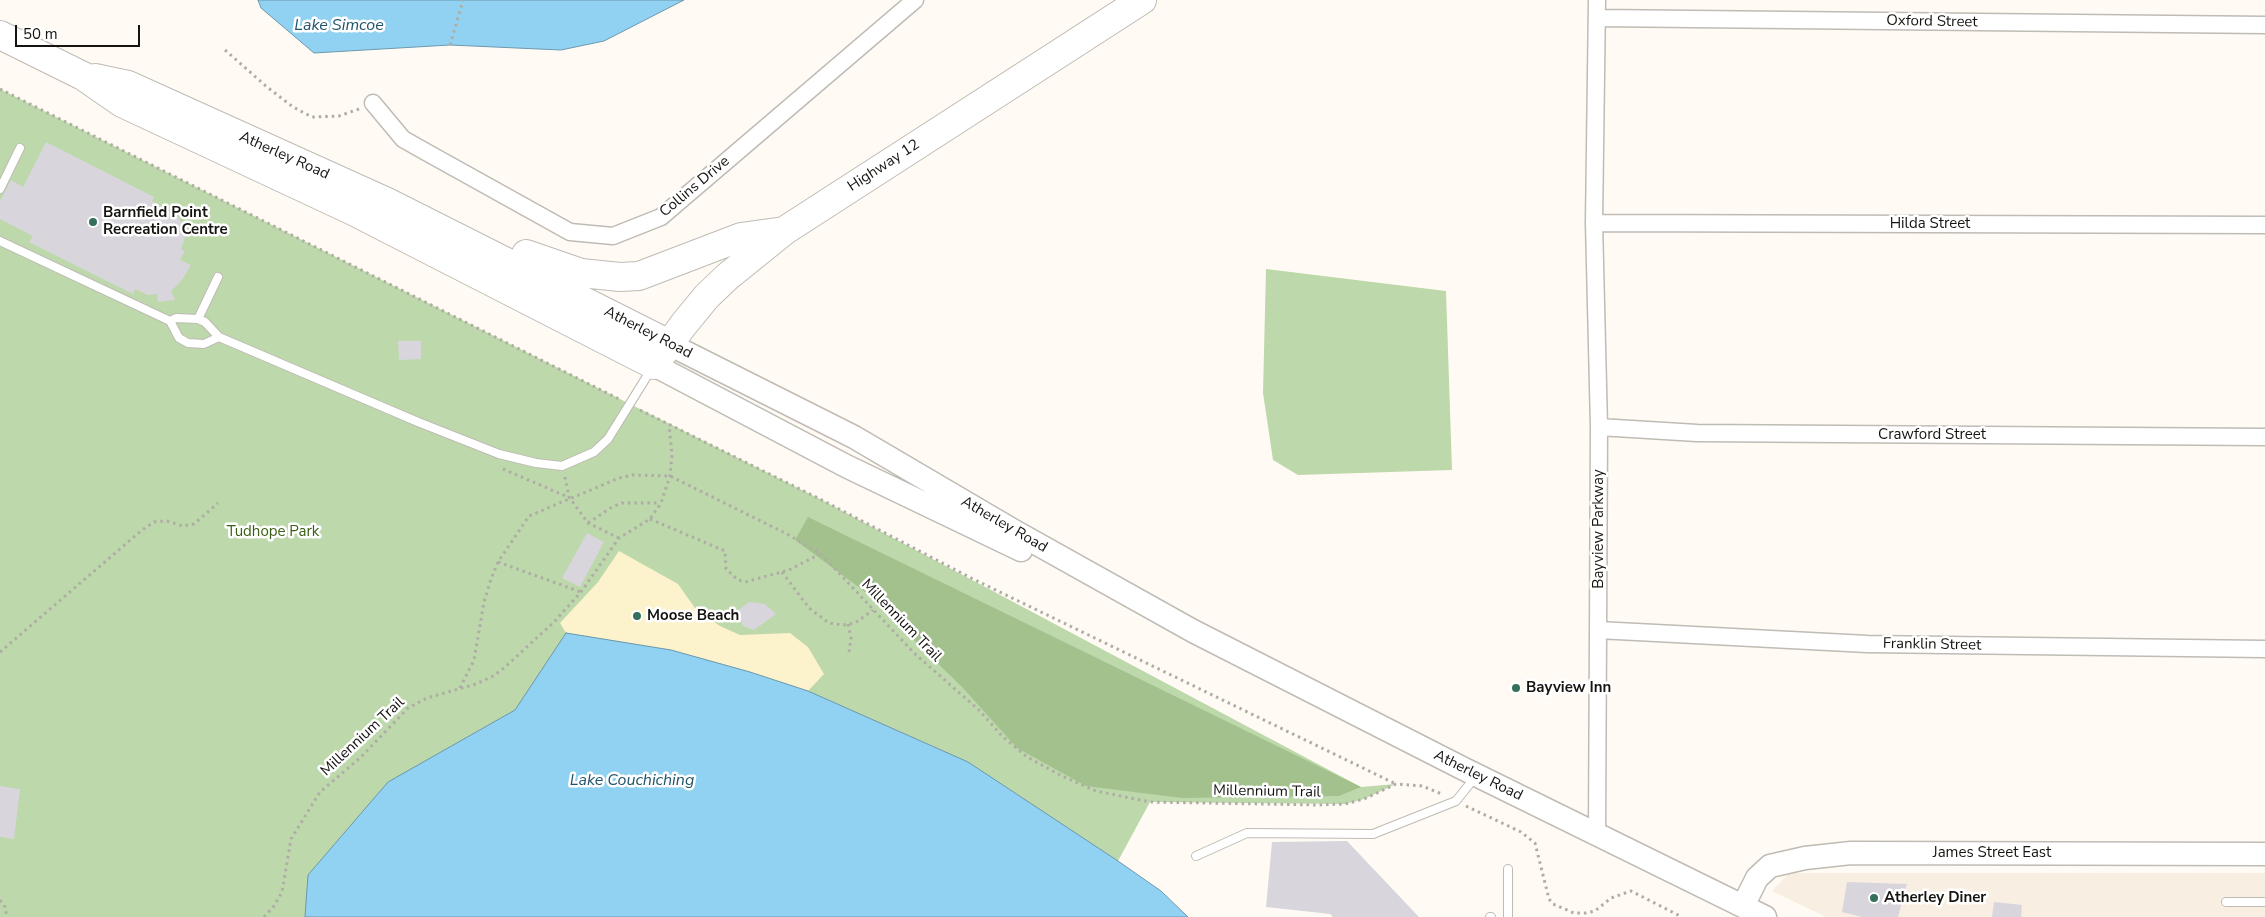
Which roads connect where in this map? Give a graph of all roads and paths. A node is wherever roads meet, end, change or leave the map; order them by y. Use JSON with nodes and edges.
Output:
{"nodes":[{"id":1,"x":463,"y":0,"type":"edge"},
{"id":2,"x":916,"y":0,"type":"edge"},
{"id":3,"x":1142,"y":0,"type":"edge"},
{"id":4,"x":1597,"y":0,"type":"edge"},
{"id":5,"x":1598,"y":18,"type":"junction"},
{"id":6,"x":2265,"y":25,"type":"edge"},
{"id":7,"x":0,"y":35,"type":"edge"},
{"id":8,"x":450,"y":45,"type":"dead end"},
{"id":9,"x":225,"y":50,"type":"dead end"},
{"id":10,"x":83,"y":76,"type":"junction"},
{"id":11,"x":0,"y":89,"type":"edge"},
{"id":12,"x":373,"y":103,"type":"joint"},
{"id":13,"x":20,"y":148,"type":"dead end"},
{"id":14,"x":0,"y":189,"type":"edge"},
{"id":15,"x":387,"y":202,"type":"junction"},
{"id":16,"x":1594,"y":222,"type":"junction"},
{"id":17,"x":2265,"y":225,"type":"edge"},
{"id":18,"x":784,"y":231,"type":"junction"},
{"id":19,"x":0,"y":241,"type":"edge"},
{"id":20,"x":218,"y":277,"type":"dead end"},
{"id":21,"x":198,"y":319,"type":"junction"},
{"id":22,"x":170,"y":321,"type":"junction"},
{"id":23,"x":219,"y":337,"type":"junction"},
{"id":24,"x":661,"y":354,"type":"junction"},
{"id":25,"x":629,"y":405,"type":"junction"},
{"id":26,"x":669,"y":424,"type":"junction"},
{"id":27,"x":1599,"y":427,"type":"junction"},
{"id":28,"x":2265,"y":437,"type":"edge"},
{"id":29,"x":562,"y":466,"type":"junction"},
{"id":30,"x":670,"y":476,"type":"junction"},
{"id":31,"x":569,"y":497,"type":"junction"},
{"id":32,"x":218,"y":503,"type":"dead end"},
{"id":33,"x":661,"y":503,"type":"junction"},
{"id":34,"x":650,"y":518,"type":"junction"},
{"id":35,"x":588,"y":523,"type":"junction"},
{"id":36,"x":619,"y":538,"type":"junction"},
{"id":37,"x":821,"y":554,"type":"junction"},
{"id":38,"x":498,"y":562,"type":"junction"},
{"id":39,"x":782,"y":572,"type":"junction"},
{"id":40,"x":581,"y":592,"type":"junction"},
{"id":41,"x":873,"y":610,"type":"junction"},
{"id":42,"x":848,"y":624,"type":"junction"},
{"id":43,"x":1598,"y":630,"type":"junction"},
{"id":44,"x":1193,"y":631,"type":"junction"},
{"id":45,"x":2265,"y":649,"type":"edge"},
{"id":46,"x":0,"y":652,"type":"edge"},
{"id":47,"x":849,"y":652,"type":"dead end"},
{"id":48,"x":460,"y":688,"type":"junction"},
{"id":49,"x":1476,"y":775,"type":"junction"},
{"id":50,"x":1396,"y":784,"type":"junction"},
{"id":51,"x":1456,"y":801,"type":"junction"},
{"id":52,"x":1597,"y":834,"type":"junction"},
{"id":53,"x":2265,"y":854,"type":"edge"},
{"id":54,"x":1196,"y":856,"type":"dead end"},
{"id":55,"x":1508,"y":869,"type":"dead end"},
{"id":56,"x":0,"y":900,"type":"edge"},
{"id":57,"x":2226,"y":902,"type":"dead end"},
{"id":58,"x":2265,"y":902,"type":"edge"},
{"id":59,"x":1743,"y":906,"type":"junction"},
{"id":60,"x":7,"y":917,"type":"edge"},
{"id":61,"x":264,"y":917,"type":"edge"},
{"id":62,"x":1508,"y":917,"type":"edge"},
{"id":63,"x":1682,"y":917,"type":"edge"},
{"id":64,"x":1765,"y":917,"type":"edge"}],
"edges":[{"from":1,"to":8,"type":"path"},
{"from":2,"to":12,"type":"street","name":"Collins Drive"},
{"from":3,"to":18,"type":"highway","name":"Highway 12"},
{"from":4,"to":5,"type":"street"},
{"from":5,"to":6,"type":"street","name":"Oxford Street"},
{"from":5,"to":16,"type":"street","name":"Bayview Parkway"},
{"from":7,"to":10,"type":"highway","name":"Atherley Road"},
{"from":9,"to":12,"type":"path"},
{"from":10,"to":15,"type":"highway","name":"Atherley Road"},
{"from":10,"to":24,"type":"highway","name":"Atherley Road"},
{"from":11,"to":25,"type":"path"},
{"from":13,"to":14,"type":"lane"},
{"from":15,"to":18,"type":"highway"},
{"from":15,"to":24,"type":"highway","name":"Atherley Road"},
{"from":16,"to":17,"type":"street","name":"Hilda Street"},
{"from":16,"to":27,"type":"street","name":"Bayview Parkway"},
{"from":18,"to":24,"type":"highway","name":"Highway 12"},
{"from":19,"to":22,"type":"lane"},
{"from":20,"to":21,"type":"lane"},
{"from":21,"to":22,"type":"lane"},
{"from":21,"to":23,"type":"lane"},
{"from":22,"to":23,"type":"lane"},
{"from":23,"to":29,"type":"lane"},
{"from":24,"to":25,"type":"lane"},
{"from":24,"to":44,"type":"main road","name":"Atherley Road"},
{"from":24,"to":44,"type":"main road","name":"Atherley Road"},
{"from":25,"to":26,"type":"path"},
{"from":25,"to":29,"type":"lane"},
{"from":26,"to":30,"type":"path"},
{"from":26,"to":50,"type":"path"},
{"from":27,"to":28,"type":"street","name":"Crawford Street"},
{"from":27,"to":43,"type":"street","name":"Bayview Parkway"},
{"from":29,"to":31,"type":"path"},
{"from":30,"to":31,"type":"path","name":"Millennium Trail"},
{"from":30,"to":33,"type":"path"},
{"from":30,"to":37,"type":"path","name":"Millennium Trail"},
{"from":31,"to":35,"type":"path"},
{"from":31,"to":38,"type":"path","name":"Millennium Trail"},
{"from":32,"to":46,"type":"path"},
{"from":33,"to":34,"type":"path"},
{"from":33,"to":35,"type":"path"},
{"from":34,"to":36,"type":"path"},
{"from":34,"to":39,"type":"path"},
{"from":35,"to":36,"type":"path"},
{"from":36,"to":40,"type":"path"},
{"from":37,"to":39,"type":"path"},
{"from":37,"to":41,"type":"path","name":"Millennium Trail"},
{"from":38,"to":40,"type":"path"},
{"from":38,"to":48,"type":"path","name":"Millennium Trail"},
{"from":39,"to":42,"type":"path"},
{"from":40,"to":48,"type":"path"},
{"from":41,"to":42,"type":"path"},
{"from":41,"to":50,"type":"path","name":"Millennium Trail"},
{"from":42,"to":47,"type":"path"},
{"from":43,"to":45,"type":"street","name":"Franklin Street"},
{"from":43,"to":52,"type":"street","name":"Bayview Parkway"},
{"from":44,"to":49,"type":"main road","name":"Atherley Road"},
{"from":48,"to":61,"type":"path","name":"Millennium Trail"},
{"from":49,"to":51,"type":"lane"},
{"from":49,"to":52,"type":"main road","name":"Atherley Road"},
{"from":50,"to":51,"type":"path","name":"Millennium Trail"},
{"from":51,"to":54,"type":"lane"},
{"from":51,"to":63,"type":"path","name":"Millennium Trail"},
{"from":52,"to":59,"type":"main road","name":"Atherley Road"},
{"from":53,"to":59,"type":"main road","name":"James Street East"},
{"from":55,"to":62,"type":"lane"},
{"from":56,"to":60,"type":"path"},
{"from":57,"to":58,"type":"lane"},
{"from":59,"to":64,"type":"main road","name":"Atherley Road"}]}
